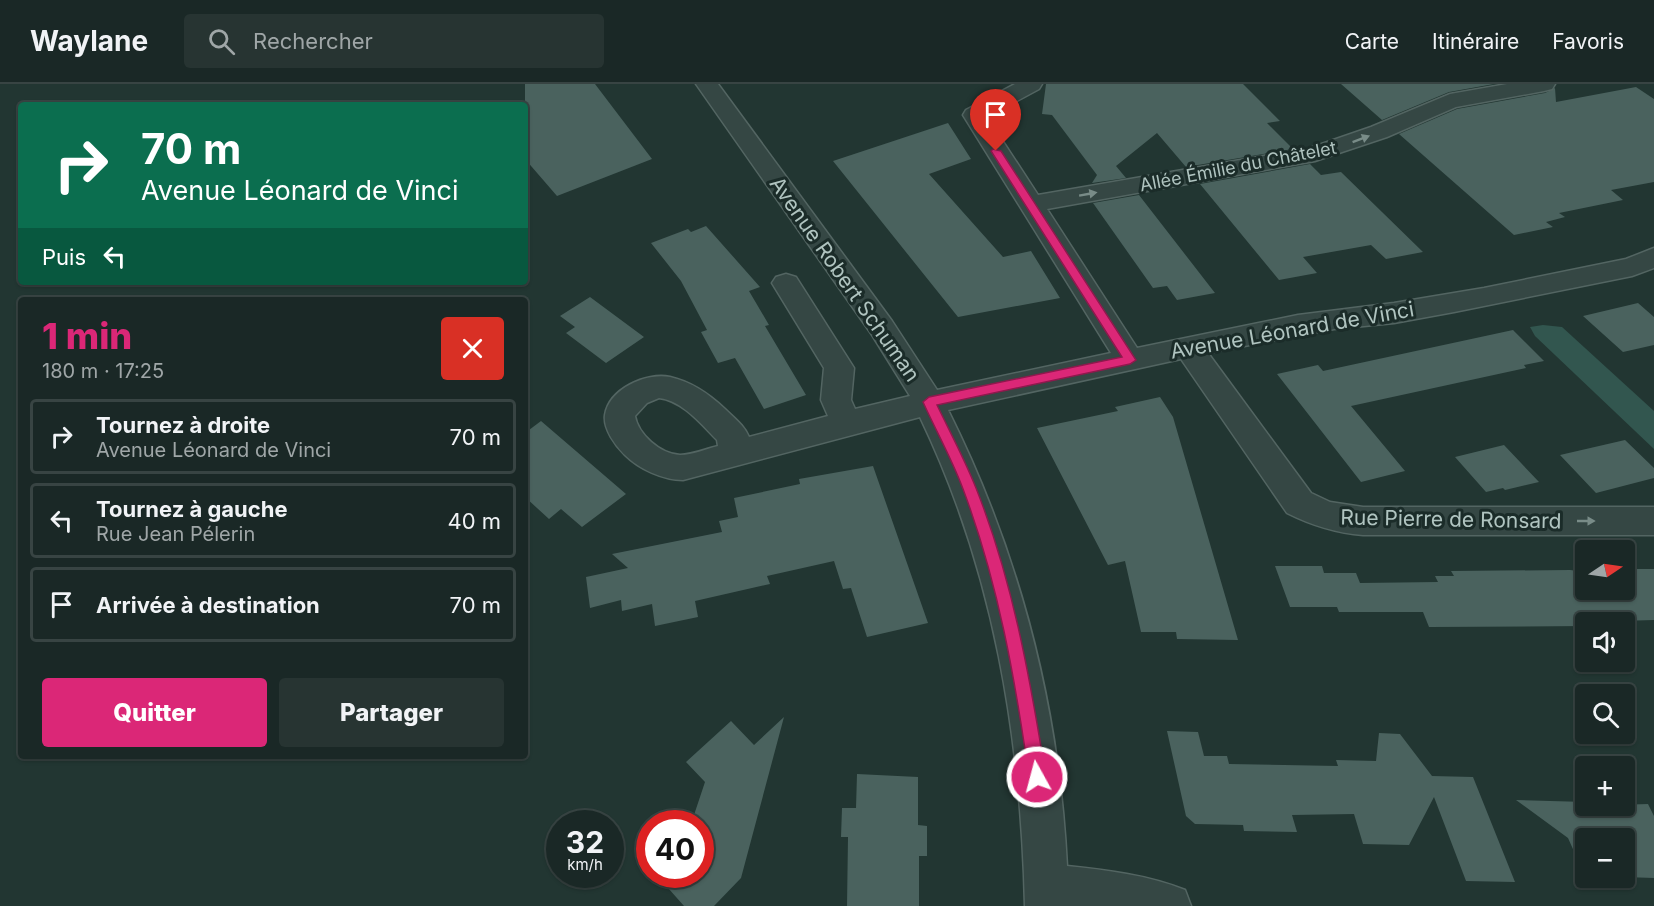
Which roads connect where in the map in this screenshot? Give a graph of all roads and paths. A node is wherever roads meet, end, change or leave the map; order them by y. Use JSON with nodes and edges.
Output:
{"nodes":[{"id":1,"x":707,"y":84,"type":"edge"},
{"id":2,"x":1030,"y":84,"type":"edge"},
{"id":3,"x":1544,"y":84,"type":"edge"},
{"id":4,"x":1030,"y":204,"type":"junction"},
{"id":5,"x":1654,"y":256,"type":"edge"},
{"id":6,"x":786,"y":283,"type":"dead end"},
{"id":7,"x":1188,"y":347,"type":"junction"},
{"id":8,"x":1130,"y":360,"type":"junction"},
{"id":9,"x":929,"y":402,"type":"junction"},
{"id":10,"x":846,"y":423,"type":"junction"},
{"id":11,"x":735,"y":453,"type":"dead end"},
{"id":12,"x":1654,"y":521,"type":"edge"},
{"id":13,"x":1046,"y":895,"type":"edge"},
{"id":14,"x":1168,"y":906,"type":"edge"}],
"edges":[{"from":1,"to":9,"type":"street","name":"Avenue Robert Schuman"},
{"from":2,"to":4,"type":"street"},
{"from":4,"to":3,"type":"street","name":"Allée Émilie du Châtelet","one_way":true},
{"from":4,"to":8,"type":"street"},
{"from":5,"to":7,"type":"street","name":"Avenue Léonard de Vinci"},
{"from":6,"to":10,"type":"street"},
{"from":7,"to":8,"type":"street","name":"Avenue Léonard de Vinci"},
{"from":7,"to":12,"type":"street","name":"Rue Pierre de Ronsard","one_way":true},
{"from":8,"to":9,"type":"street","name":"Avenue Léonard de Vinci"},
{"from":9,"to":10,"type":"street","name":"Avenue Léonard de Vinci"},
{"from":9,"to":13,"type":"street","name":"Avenue Robert Schuman"},
{"from":10,"to":11,"type":"street","name":"Avenue Léonard de Vinci"},
{"from":13,"to":14,"type":"street"}]}
